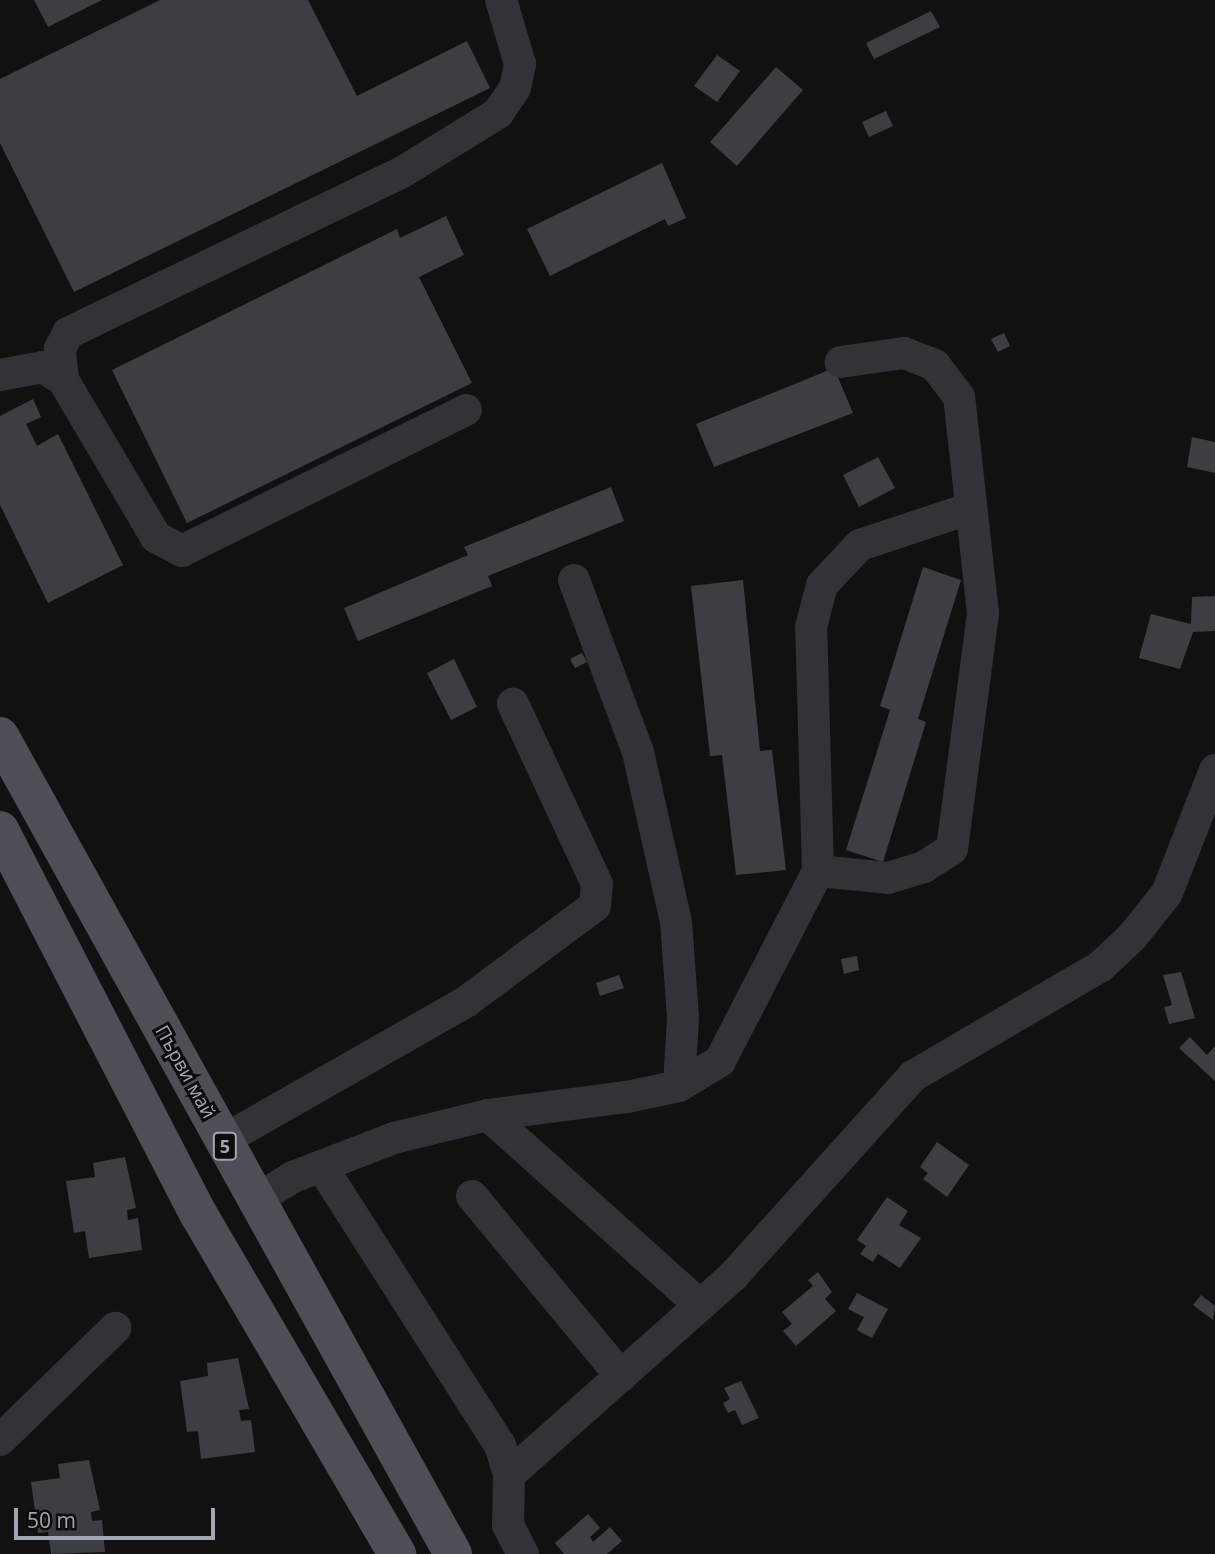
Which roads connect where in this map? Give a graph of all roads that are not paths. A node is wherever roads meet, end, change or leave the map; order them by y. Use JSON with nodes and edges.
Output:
{"nodes":[{"id":1,"x":500,"y":0,"type":"edge"},
{"id":2,"x":841,"y":362,"type":"dead end"},
{"id":3,"x":0,"y":375,"type":"edge"},
{"id":4,"x":63,"y":380,"type":"junction"},
{"id":5,"x":466,"y":410,"type":"dead end"},
{"id":6,"x":971,"y":508,"type":"junction"},
{"id":7,"x":574,"y":580,"type":"dead end"},
{"id":8,"x":513,"y":704,"type":"dead end"},
{"id":9,"x":0,"y":736,"type":"edge"},
{"id":10,"x":1215,"y":770,"type":"edge"},
{"id":11,"x":0,"y":830,"type":"edge"},
{"id":12,"x":11,"y":869,"type":"edge"},
{"id":13,"x":818,"y":871,"type":"junction"},
{"id":14,"x":679,"y":1086,"type":"junction"},
{"id":15,"x":488,"y":1115,"type":"junction"},
{"id":16,"x":222,"y":1141,"type":"junction"},
{"id":17,"x":323,"y":1167,"type":"junction"},
{"id":18,"x":472,"y":1196,"type":"dead end"},
{"id":19,"x":254,"y":1201,"type":"junction"},
{"id":20,"x":700,"y":1305,"type":"junction"},
{"id":21,"x":115,"y":1328,"type":"dead end"},
{"id":22,"x":621,"y":1376,"type":"junction"},
{"id":23,"x":0,"y":1440,"type":"edge"},
{"id":24,"x":509,"y":1475,"type":"junction"},
{"id":25,"x":397,"y":1554,"type":"edge"},
{"id":26,"x":453,"y":1554,"type":"edge"},
{"id":27,"x":523,"y":1554,"type":"edge"}],
"edges":[{"from":1,"to":4,"type":"street"},
{"from":2,"to":6,"type":"street"},
{"from":3,"to":4,"type":"street"},
{"from":4,"to":5,"type":"street"},
{"from":6,"to":13,"type":"street"},
{"from":6,"to":13,"type":"street"},
{"from":7,"to":14,"type":"street"},
{"from":8,"to":16,"type":"street"},
{"from":9,"to":16,"type":"main road","name":"Първи май","number":"5"},
{"from":10,"to":20,"type":"street"},
{"from":11,"to":12,"type":"main road"},
{"from":12,"to":25,"type":"main road"},
{"from":13,"to":14,"type":"street"},
{"from":14,"to":15,"type":"street"},
{"from":15,"to":17,"type":"street"},
{"from":15,"to":20,"type":"street"},
{"from":16,"to":19,"type":"main road","name":"Първи май","number":"5"},
{"from":17,"to":19,"type":"street"},
{"from":17,"to":24,"type":"street"},
{"from":18,"to":22,"type":"street"},
{"from":19,"to":26,"type":"main road","name":"Първи май","number":"5"},
{"from":20,"to":22,"type":"street"},
{"from":21,"to":23,"type":"street"},
{"from":22,"to":24,"type":"street"},
{"from":24,"to":27,"type":"street"}]}
